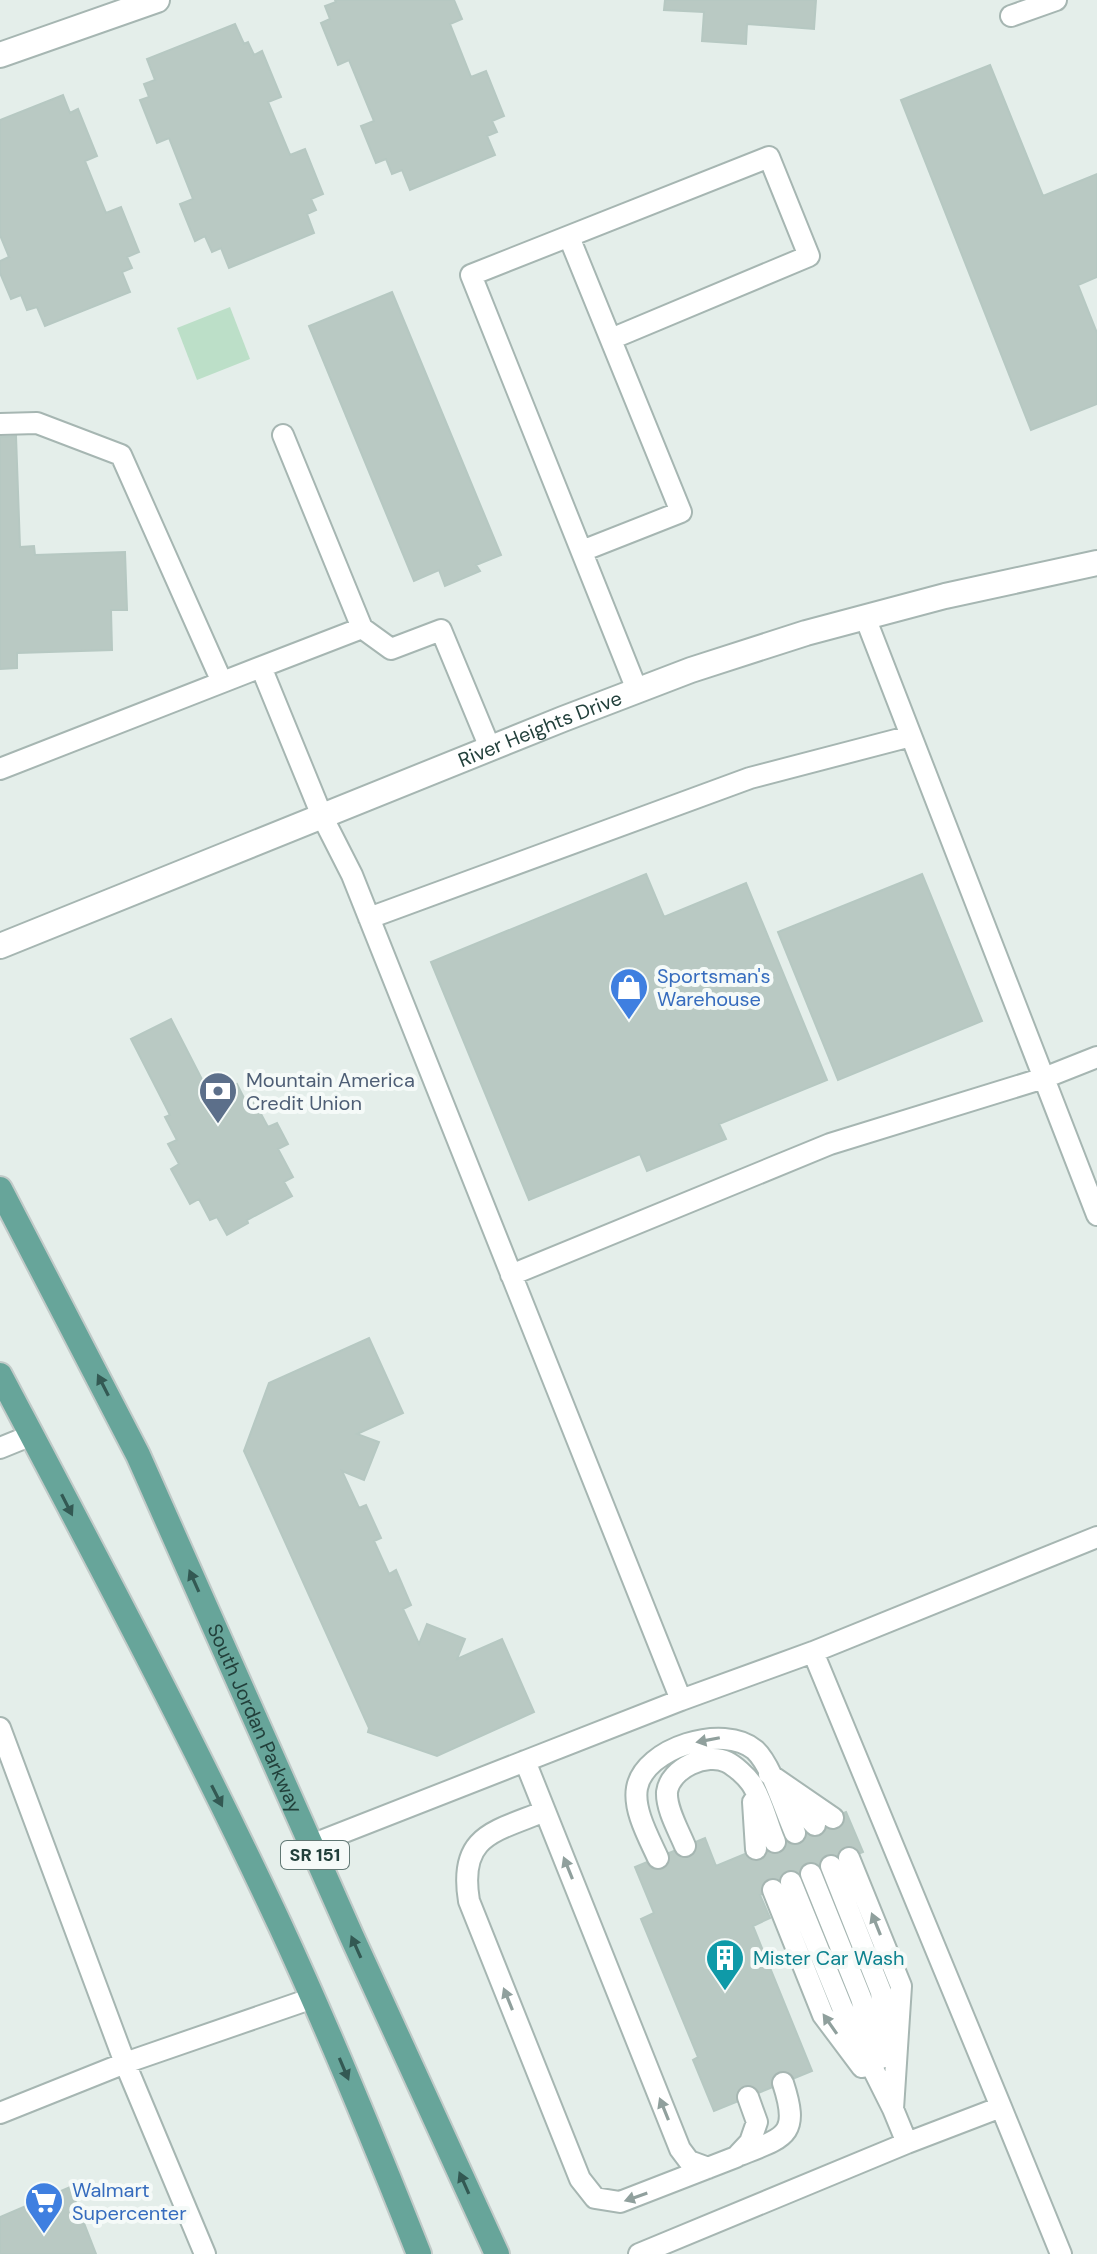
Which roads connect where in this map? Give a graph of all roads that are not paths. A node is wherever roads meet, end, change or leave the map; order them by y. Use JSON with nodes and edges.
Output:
{"nodes":[{"id":1,"x":157,"y":0,"type":"edge"},
{"id":2,"x":1056,"y":0,"type":"edge"},
{"id":3,"x":1011,"y":16,"type":"dead end"},
{"id":4,"x":0,"y":55,"type":"edge"},
{"id":5,"x":569,"y":237,"type":"junction"},
{"id":6,"x":611,"y":339,"type":"junction"},
{"id":7,"x":0,"y":424,"type":"edge"},
{"id":8,"x":283,"y":435,"type":"dead end"},
{"id":9,"x":582,"y":551,"type":"junction"},
{"id":10,"x":1097,"y":563,"type":"edge"},
{"id":11,"x":865,"y":617,"type":"junction"},
{"id":12,"x":362,"y":628,"type":"junction"},
{"id":13,"x":261,"y":667,"type":"junction"},
{"id":14,"x":222,"y":682,"type":"junction"},
{"id":15,"x":637,"y":690,"type":"junction"},
{"id":16,"x":911,"y":736,"type":"junction"},
{"id":17,"x":490,"y":748,"type":"junction"},
{"id":18,"x":0,"y":769,"type":"edge"},
{"id":19,"x":322,"y":816,"type":"junction"},
{"id":20,"x":369,"y":918,"type":"junction"},
{"id":21,"x":0,"y":946,"type":"edge"},
{"id":22,"x":1097,"y":1057,"type":"edge"},
{"id":23,"x":1044,"y":1078,"type":"junction"},
{"id":24,"x":0,"y":1189,"type":"edge"},
{"id":25,"x":1097,"y":1215,"type":"edge"},
{"id":26,"x":511,"y":1275,"type":"junction"},
{"id":27,"x":0,"y":1375,"type":"edge"},
{"id":28,"x":32,"y":1435,"type":"junction"},
{"id":29,"x":0,"y":1448,"type":"edge"},
{"id":30,"x":1097,"y":1537,"type":"edge"},
{"id":31,"x":813,"y":1652,"type":"junction"},
{"id":32,"x":681,"y":1700,"type":"junction"},
{"id":33,"x":0,"y":1728,"type":"edge"},
{"id":34,"x":525,"y":1761,"type":"junction"},
{"id":35,"x":760,"y":1779,"type":"junction"},
{"id":36,"x":545,"y":1811,"type":"junction"},
{"id":37,"x":824,"y":1821,"type":"dead end"},
{"id":38,"x":795,"y":1833,"type":"dead end"},
{"id":39,"x":311,"y":1845,"type":"junction"},
{"id":40,"x":685,"y":1846,"type":"dead end"},
{"id":41,"x":765,"y":1846,"type":"dead end"},
{"id":42,"x":658,"y":1858,"type":"dead end"},
{"id":43,"x":840,"y":1862,"type":"dead end"},
{"id":44,"x":811,"y":1874,"type":"dead end"},
{"id":45,"x":782,"y":1886,"type":"dead end"},
{"id":46,"x":313,"y":1998,"type":"junction"},
{"id":47,"x":125,"y":2063,"type":"junction"},
{"id":48,"x":783,"y":2083,"type":"dead end"},
{"id":49,"x":748,"y":2097,"type":"dead end"},
{"id":50,"x":1001,"y":2107,"type":"junction"},
{"id":51,"x":893,"y":2109,"type":"junction"},
{"id":52,"x":0,"y":2113,"type":"edge"},
{"id":53,"x":907,"y":2143,"type":"junction"},
{"id":54,"x":736,"y":2157,"type":"junction"},
{"id":55,"x":708,"y":2168,"type":"junction"},
{"id":56,"x":205,"y":2254,"type":"edge"},
{"id":57,"x":419,"y":2254,"type":"edge"},
{"id":58,"x":497,"y":2254,"type":"edge"},
{"id":59,"x":639,"y":2254,"type":"edge"},
{"id":60,"x":1061,"y":2254,"type":"edge"}],
"edges":[{"from":1,"to":4,"type":"street"},
{"from":2,"to":3,"type":"lane"},
{"from":5,"to":6,"type":"lane"},
{"from":5,"to":6,"type":"lane"},
{"from":5,"to":9,"type":"lane"},
{"from":6,"to":9,"type":"lane"},
{"from":7,"to":14,"type":"lane"},
{"from":8,"to":12,"type":"lane"},
{"from":9,"to":15,"type":"lane"},
{"from":10,"to":11,"type":"street","name":"River Heights Drive"},
{"from":11,"to":15,"type":"street","name":"River Heights Drive"},
{"from":11,"to":16,"type":"lane"},
{"from":12,"to":13,"type":"lane"},
{"from":12,"to":17,"type":"lane"},
{"from":13,"to":14,"type":"lane"},
{"from":13,"to":19,"type":"lane"},
{"from":14,"to":18,"type":"lane"},
{"from":15,"to":17,"type":"street","name":"River Heights Drive"},
{"from":16,"to":20,"type":"lane"},
{"from":16,"to":23,"type":"lane"},
{"from":17,"to":19,"type":"street","name":"River Heights Drive"},
{"from":19,"to":20,"type":"lane"},
{"from":19,"to":21,"type":"street","name":"River Heights Drive"},
{"from":20,"to":26,"type":"lane"},
{"from":22,"to":23,"type":"lane"},
{"from":23,"to":25,"type":"lane"},
{"from":23,"to":26,"type":"lane"},
{"from":39,"to":24,"type":"main road","name":"South Jordan Parkway","number":"SR 151","one_way":true},
{"from":26,"to":32,"type":"lane"},
{"from":27,"to":28,"type":"main road","number":"SR 151"},
{"from":28,"to":29,"type":"lane"},
{"from":28,"to":46,"type":"main road","number":"SR 151","one_way":true},
{"from":30,"to":31,"type":"lane"},
{"from":31,"to":32,"type":"lane"},
{"from":31,"to":50,"type":"lane"},
{"from":32,"to":34,"type":"lane"},
{"from":33,"to":47,"type":"lane"},
{"from":34,"to":36,"type":"lane"},
{"from":34,"to":39,"type":"lane"},
{"from":35,"to":37,"type":"lane"},
{"from":35,"to":38,"type":"lane"},
{"from":35,"to":40,"type":"lane"},
{"from":35,"to":41,"type":"lane"},
{"from":35,"to":42,"type":"lane","one_way":true},
{"from":55,"to":36,"type":"lane","one_way":true},
{"from":55,"to":36,"type":"lane","one_way":true},
{"from":58,"to":39,"type":"main road","name":"South Jordan Parkway","number":"SR 151","one_way":true},
{"from":51,"to":43,"type":"lane","one_way":true},
{"from":44,"to":51,"type":"lane"},
{"from":51,"to":45,"type":"lane","one_way":true},
{"from":46,"to":47,"type":"lane"},
{"from":46,"to":57,"type":"main road","number":"SR 151","one_way":true},
{"from":47,"to":52,"type":"lane"},
{"from":47,"to":56,"type":"lane"},
{"from":48,"to":54,"type":"lane"},
{"from":49,"to":54,"type":"lane"},
{"from":50,"to":53,"type":"lane"},
{"from":50,"to":60,"type":"lane"},
{"from":51,"to":53,"type":"lane"},
{"from":53,"to":59,"type":"lane"},
{"from":54,"to":55,"type":"lane"}]}
